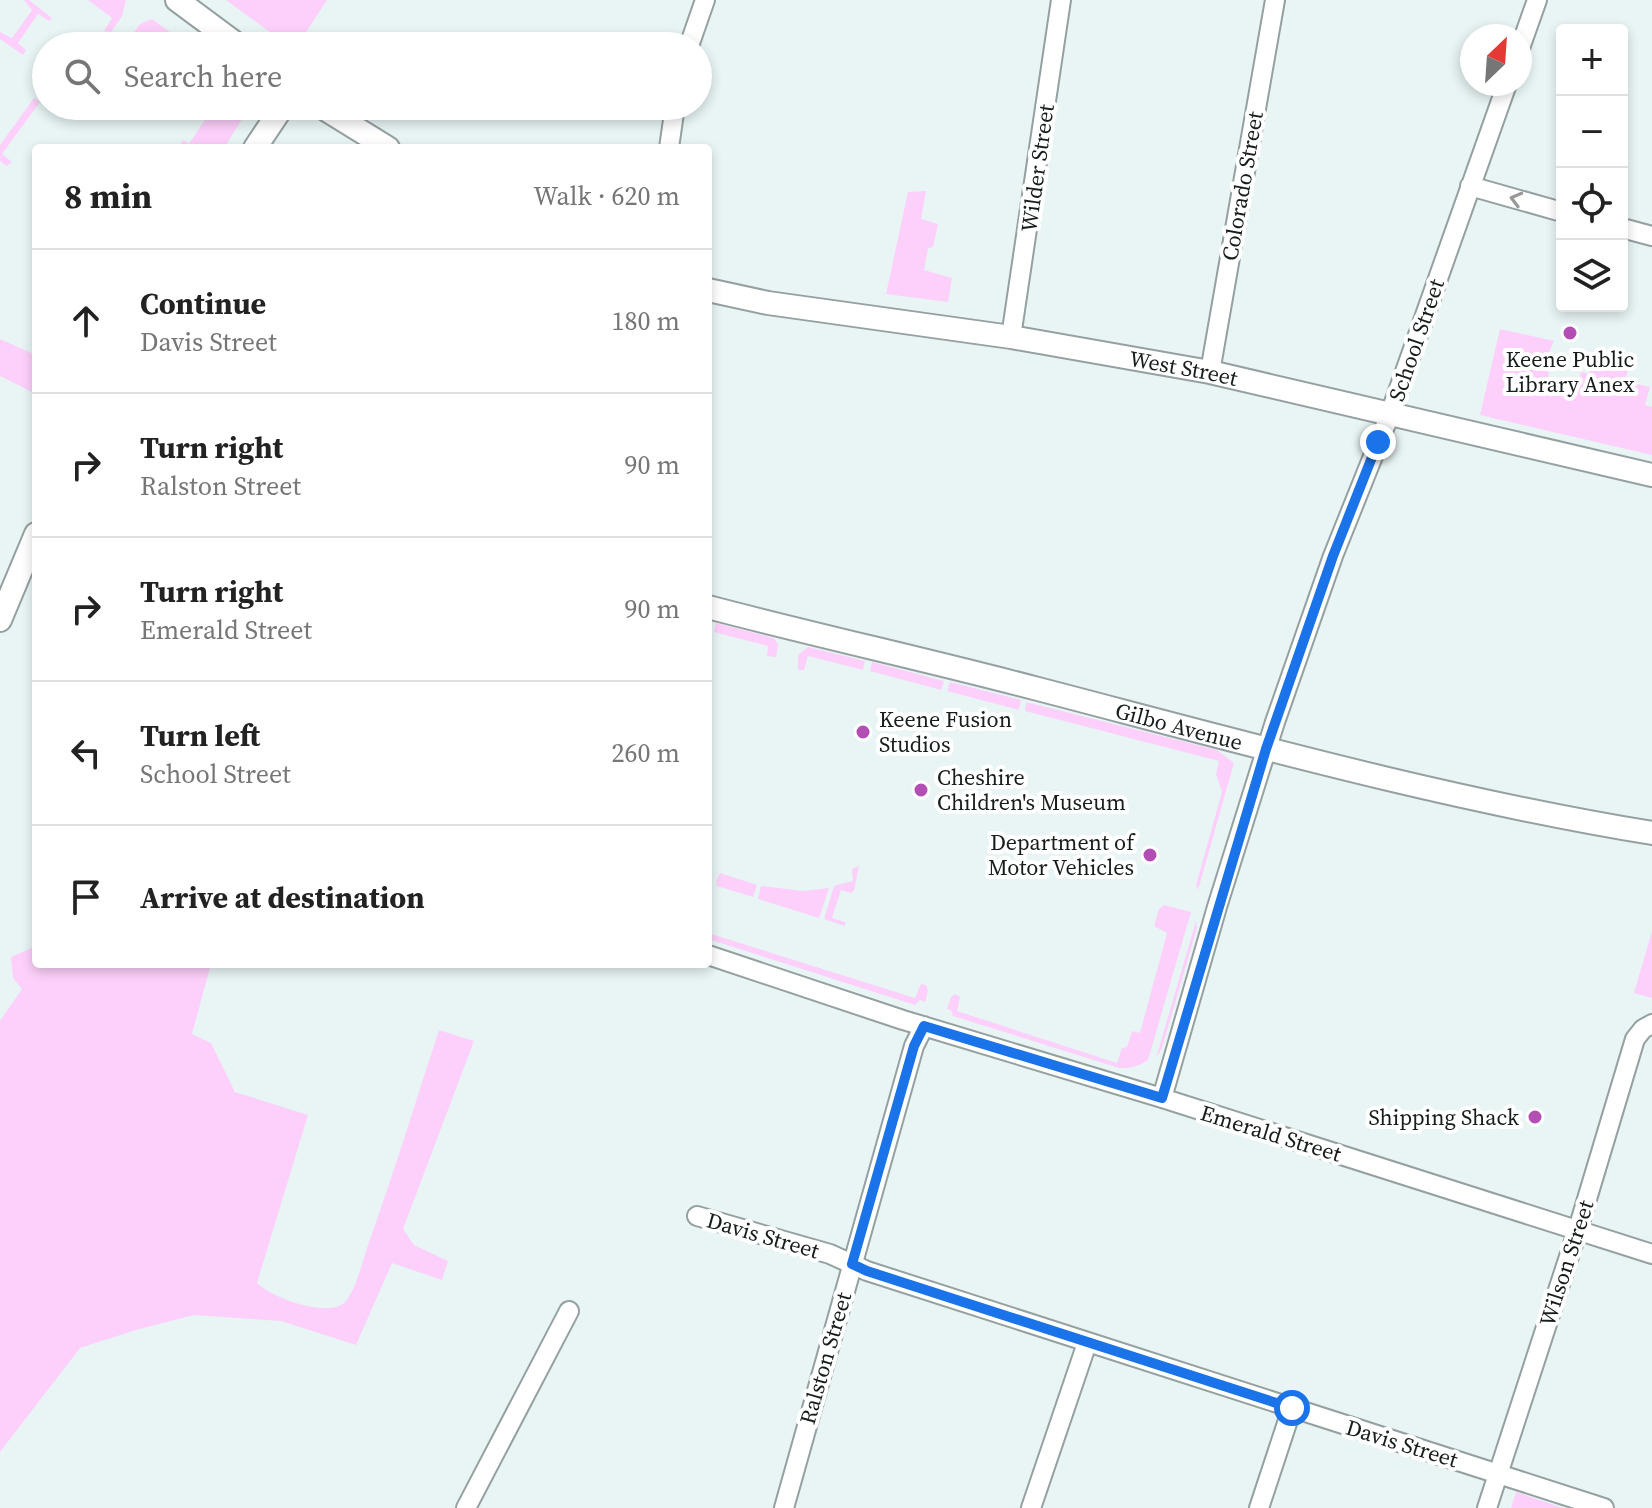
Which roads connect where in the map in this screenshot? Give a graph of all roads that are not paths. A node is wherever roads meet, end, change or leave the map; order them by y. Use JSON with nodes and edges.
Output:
{"nodes":[{"id":1,"x":177,"y":0,"type":"edge"},
{"id":2,"x":705,"y":0,"type":"edge"},
{"id":3,"x":1061,"y":0,"type":"edge"},
{"id":4,"x":1275,"y":0,"type":"edge"},
{"id":5,"x":1537,"y":0,"type":"edge"},
{"id":6,"x":1528,"y":24,"type":"edge"},
{"id":7,"x":220,"y":32,"type":"edge"},
{"id":8,"x":694,"y":32,"type":"edge"},
{"id":9,"x":1503,"y":96,"type":"edge"},
{"id":10,"x":274,"y":120,"type":"edge"},
{"id":11,"x":343,"y":120,"type":"edge"},
{"id":12,"x":673,"y":120,"type":"edge"},
{"id":13,"x":258,"y":144,"type":"edge"},
{"id":14,"x":382,"y":144,"type":"edge"},
{"id":15,"x":670,"y":144,"type":"edge"},
{"id":16,"x":1470,"y":186,"type":"junction"},
{"id":17,"x":1556,"y":210,"type":"edge"},
{"id":18,"x":1628,"y":230,"type":"edge"},
{"id":19,"x":1652,"y":236,"type":"edge"},
{"id":20,"x":712,"y":291,"type":"edge"},
{"id":21,"x":1011,"y":337,"type":"junction"},
{"id":22,"x":1210,"y":372,"type":"junction"},
{"id":23,"x":1390,"y":414,"type":"junction"},
{"id":24,"x":1652,"y":475,"type":"edge"},
{"id":25,"x":32,"y":544,"type":"edge"},
{"id":26,"x":712,"y":608,"type":"edge"},
{"id":27,"x":0,"y":620,"type":"edge"},
{"id":28,"x":1266,"y":749,"type":"junction"},
{"id":29,"x":1652,"y":833,"type":"edge"},
{"id":30,"x":712,"y":956,"type":"edge"},
{"id":31,"x":1652,"y":1024,"type":"edge"},
{"id":32,"x":924,"y":1026,"type":"junction"},
{"id":33,"x":1162,"y":1098,"type":"junction"},
{"id":34,"x":697,"y":1216,"type":"dead end"},
{"id":35,"x":1578,"y":1229,"type":"junction"},
{"id":36,"x":1652,"y":1254,"type":"edge"},
{"id":37,"x":852,"y":1264,"type":"junction"},
{"id":38,"x":569,"y":1311,"type":"dead end"},
{"id":39,"x":1087,"y":1343,"type":"junction"},
{"id":40,"x":1292,"y":1408,"type":"junction"},
{"id":41,"x":1498,"y":1473,"type":"junction"},
{"id":42,"x":466,"y":1508,"type":"edge"},
{"id":43,"x":784,"y":1508,"type":"edge"},
{"id":44,"x":1031,"y":1508,"type":"edge"},
{"id":45,"x":1259,"y":1508,"type":"edge"},
{"id":46,"x":1487,"y":1508,"type":"edge"},
{"id":47,"x":1604,"y":1508,"type":"edge"}],
"edges":[{"from":1,"to":7,"type":"street"},
{"from":2,"to":8,"type":"street"},
{"from":3,"to":21,"type":"street","name":"Wilder Street"},
{"from":4,"to":22,"type":"street","name":"Colorado Street"},
{"from":5,"to":6,"type":"street"},
{"from":9,"to":16,"type":"street","name":"School Street"},
{"from":10,"to":13,"type":"street"},
{"from":11,"to":14,"type":"street"},
{"from":12,"to":15,"type":"street"},
{"from":17,"to":16,"type":"street","one_way":true},
{"from":16,"to":23,"type":"street","name":"School Street"},
{"from":18,"to":19,"type":"street"},
{"from":20,"to":21,"type":"street","name":"West Street"},
{"from":21,"to":22,"type":"street","name":"West Street"},
{"from":22,"to":23,"type":"street","name":"West Street"},
{"from":23,"to":24,"type":"street","name":"West Street"},
{"from":23,"to":28,"type":"street","name":"School Street"},
{"from":25,"to":27,"type":"street"},
{"from":26,"to":28,"type":"street","name":"Gilbo Avenue"},
{"from":28,"to":29,"type":"street","name":"Gilbo Avenue"},
{"from":28,"to":33,"type":"street","name":"School Street"},
{"from":30,"to":32,"type":"street","name":"Emerald Street"},
{"from":31,"to":35,"type":"street","name":"Wilson Street"},
{"from":32,"to":33,"type":"street","name":"Emerald Street"},
{"from":32,"to":37,"type":"street","name":"Ralston Street"},
{"from":33,"to":35,"type":"street","name":"Emerald Street"},
{"from":34,"to":37,"type":"street","name":"Davis Street"},
{"from":35,"to":36,"type":"street","name":"Emerald Street"},
{"from":35,"to":41,"type":"street","name":"Wilson Street"},
{"from":37,"to":39,"type":"street","name":"Davis Street"},
{"from":37,"to":43,"type":"street","name":"Ralston Street"},
{"from":38,"to":42,"type":"street"},
{"from":39,"to":40,"type":"street","name":"Davis Street"},
{"from":39,"to":44,"type":"street"},
{"from":40,"to":41,"type":"street","name":"Davis Street"},
{"from":40,"to":45,"type":"street"},
{"from":41,"to":46,"type":"street","name":"Wilson Street"},
{"from":41,"to":47,"type":"street","name":"Davis Street"}]}
